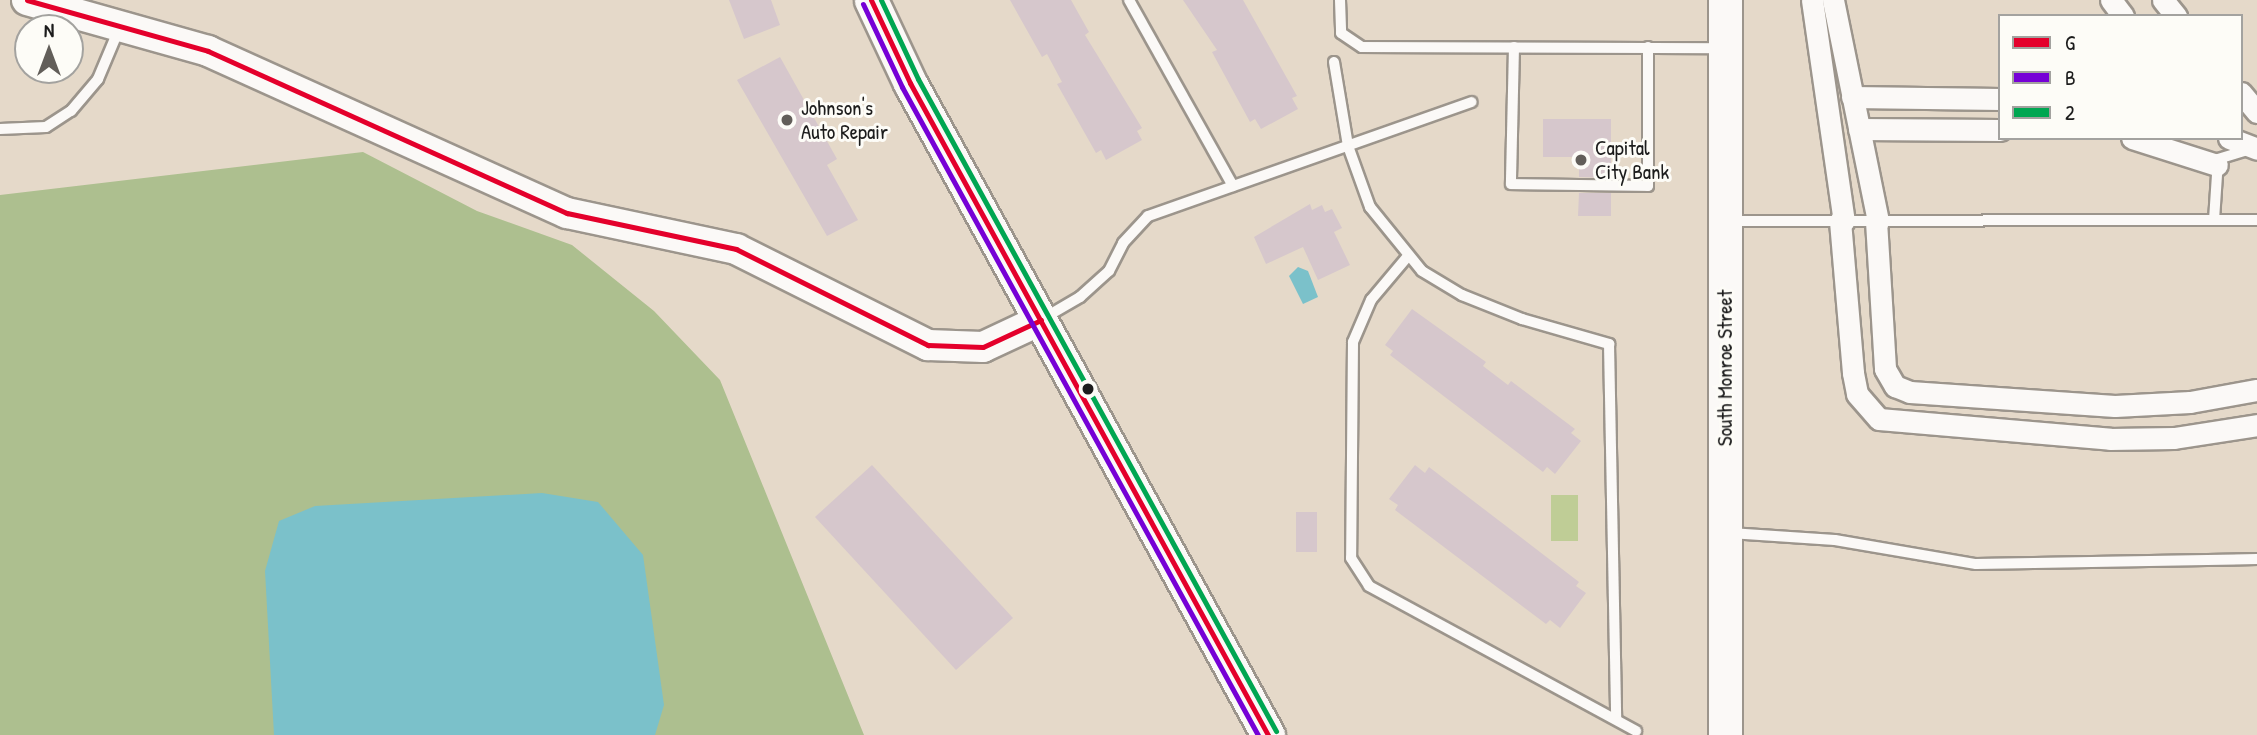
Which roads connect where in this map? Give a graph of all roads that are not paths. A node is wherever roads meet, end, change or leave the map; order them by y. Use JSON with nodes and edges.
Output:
{"nodes":[{"id":1,"x":27,"y":0,"type":"edge"},
{"id":2,"x":871,"y":0,"type":"edge"},
{"id":3,"x":1129,"y":0,"type":"edge"},
{"id":4,"x":1340,"y":0,"type":"edge"},
{"id":5,"x":1725,"y":0,"type":"edge"},
{"id":6,"x":1812,"y":0,"type":"edge"},
{"id":7,"x":1832,"y":0,"type":"edge"},
{"id":8,"x":2110,"y":0,"type":"edge"},
{"id":9,"x":2163,"y":0,"type":"edge"},
{"id":10,"x":2121,"y":14,"type":"edge"},
{"id":11,"x":2174,"y":14,"type":"edge"},
{"id":12,"x":122,"y":24,"type":"junction"},
{"id":13,"x":1514,"y":47,"type":"junction"},
{"id":14,"x":1648,"y":47,"type":"junction"},
{"id":15,"x":1725,"y":48,"type":"junction"},
{"id":16,"x":1334,"y":62,"type":"dead end"},
{"id":17,"x":2243,"y":95,"type":"edge"},
{"id":18,"x":1852,"y":97,"type":"junction"},
{"id":19,"x":1998,"y":99,"type":"edge"},
{"id":20,"x":1471,"y":102,"type":"dead end"},
{"id":21,"x":2257,"y":112,"type":"edge"},
{"id":22,"x":0,"y":128,"type":"edge"},
{"id":23,"x":1859,"y":129,"type":"junction"},
{"id":24,"x":1998,"y":130,"type":"edge"},
{"id":25,"x":2139,"y":140,"type":"edge"},
{"id":26,"x":2234,"y":140,"type":"edge"},
{"id":27,"x":1348,"y":146,"type":"junction"},
{"id":28,"x":2257,"y":149,"type":"edge"},
{"id":29,"x":2217,"y":165,"type":"junction"},
{"id":30,"x":1233,"y":186,"type":"junction"},
{"id":31,"x":1842,"y":220,"type":"junction"},
{"id":32,"x":1877,"y":220,"type":"junction"},
{"id":33,"x":2214,"y":220,"type":"junction"},
{"id":34,"x":2257,"y":220,"type":"edge"},
{"id":35,"x":1725,"y":221,"type":"junction"},
{"id":36,"x":1408,"y":256,"type":"junction"},
{"id":37,"x":1041,"y":320,"type":"junction"},
{"id":38,"x":2257,"y":390,"type":"edge"},
{"id":39,"x":2257,"y":425,"type":"edge"},
{"id":40,"x":1725,"y":532,"type":"junction"},
{"id":41,"x":2257,"y":559,"type":"edge"},
{"id":42,"x":1616,"y":719,"type":"junction"},
{"id":43,"x":1636,"y":731,"type":"dead end"},
{"id":44,"x":1268,"y":735,"type":"edge"},
{"id":45,"x":1725,"y":735,"type":"edge"}],
"edges":[{"from":1,"to":12,"type":"street"},
{"from":2,"to":37,"type":"main road"},
{"from":3,"to":30,"type":"lane"},
{"from":4,"to":13,"type":"lane"},
{"from":5,"to":15,"type":"main road","name":"South Monroe Street"},
{"from":6,"to":31,"type":"street"},
{"from":7,"to":18,"type":"street"},
{"from":8,"to":10,"type":"street"},
{"from":9,"to":11,"type":"street"},
{"from":12,"to":22,"type":"lane"},
{"from":12,"to":37,"type":"street"},
{"from":13,"to":14,"type":"lane"},
{"from":13,"to":14,"type":"lane"},
{"from":14,"to":15,"type":"lane"},
{"from":15,"to":35,"type":"main road","name":"South Monroe Street"},
{"from":16,"to":27,"type":"lane"},
{"from":17,"to":21,"type":"street"},
{"from":18,"to":19,"type":"street"},
{"from":18,"to":23,"type":"street"},
{"from":20,"to":27,"type":"lane"},
{"from":23,"to":24,"type":"street"},
{"from":23,"to":32,"type":"street"},
{"from":25,"to":29,"type":"street"},
{"from":26,"to":28,"type":"street"},
{"from":27,"to":30,"type":"lane"},
{"from":27,"to":36,"type":"lane"},
{"from":28,"to":29,"type":"lane"},
{"from":29,"to":33,"type":"lane"},
{"from":30,"to":37,"type":"lane"},
{"from":31,"to":32,"type":"lane"},
{"from":31,"to":35,"type":"lane"},
{"from":31,"to":39,"type":"street"},
{"from":32,"to":33,"type":"lane"},
{"from":32,"to":38,"type":"street"},
{"from":33,"to":34,"type":"lane"},
{"from":35,"to":40,"type":"main road","name":"South Monroe Street"},
{"from":36,"to":42,"type":"lane"},
{"from":36,"to":42,"type":"lane"},
{"from":37,"to":44,"type":"main road"},
{"from":40,"to":41,"type":"lane"},
{"from":40,"to":45,"type":"main road","name":"South Monroe Street"},
{"from":42,"to":43,"type":"lane"}]}
